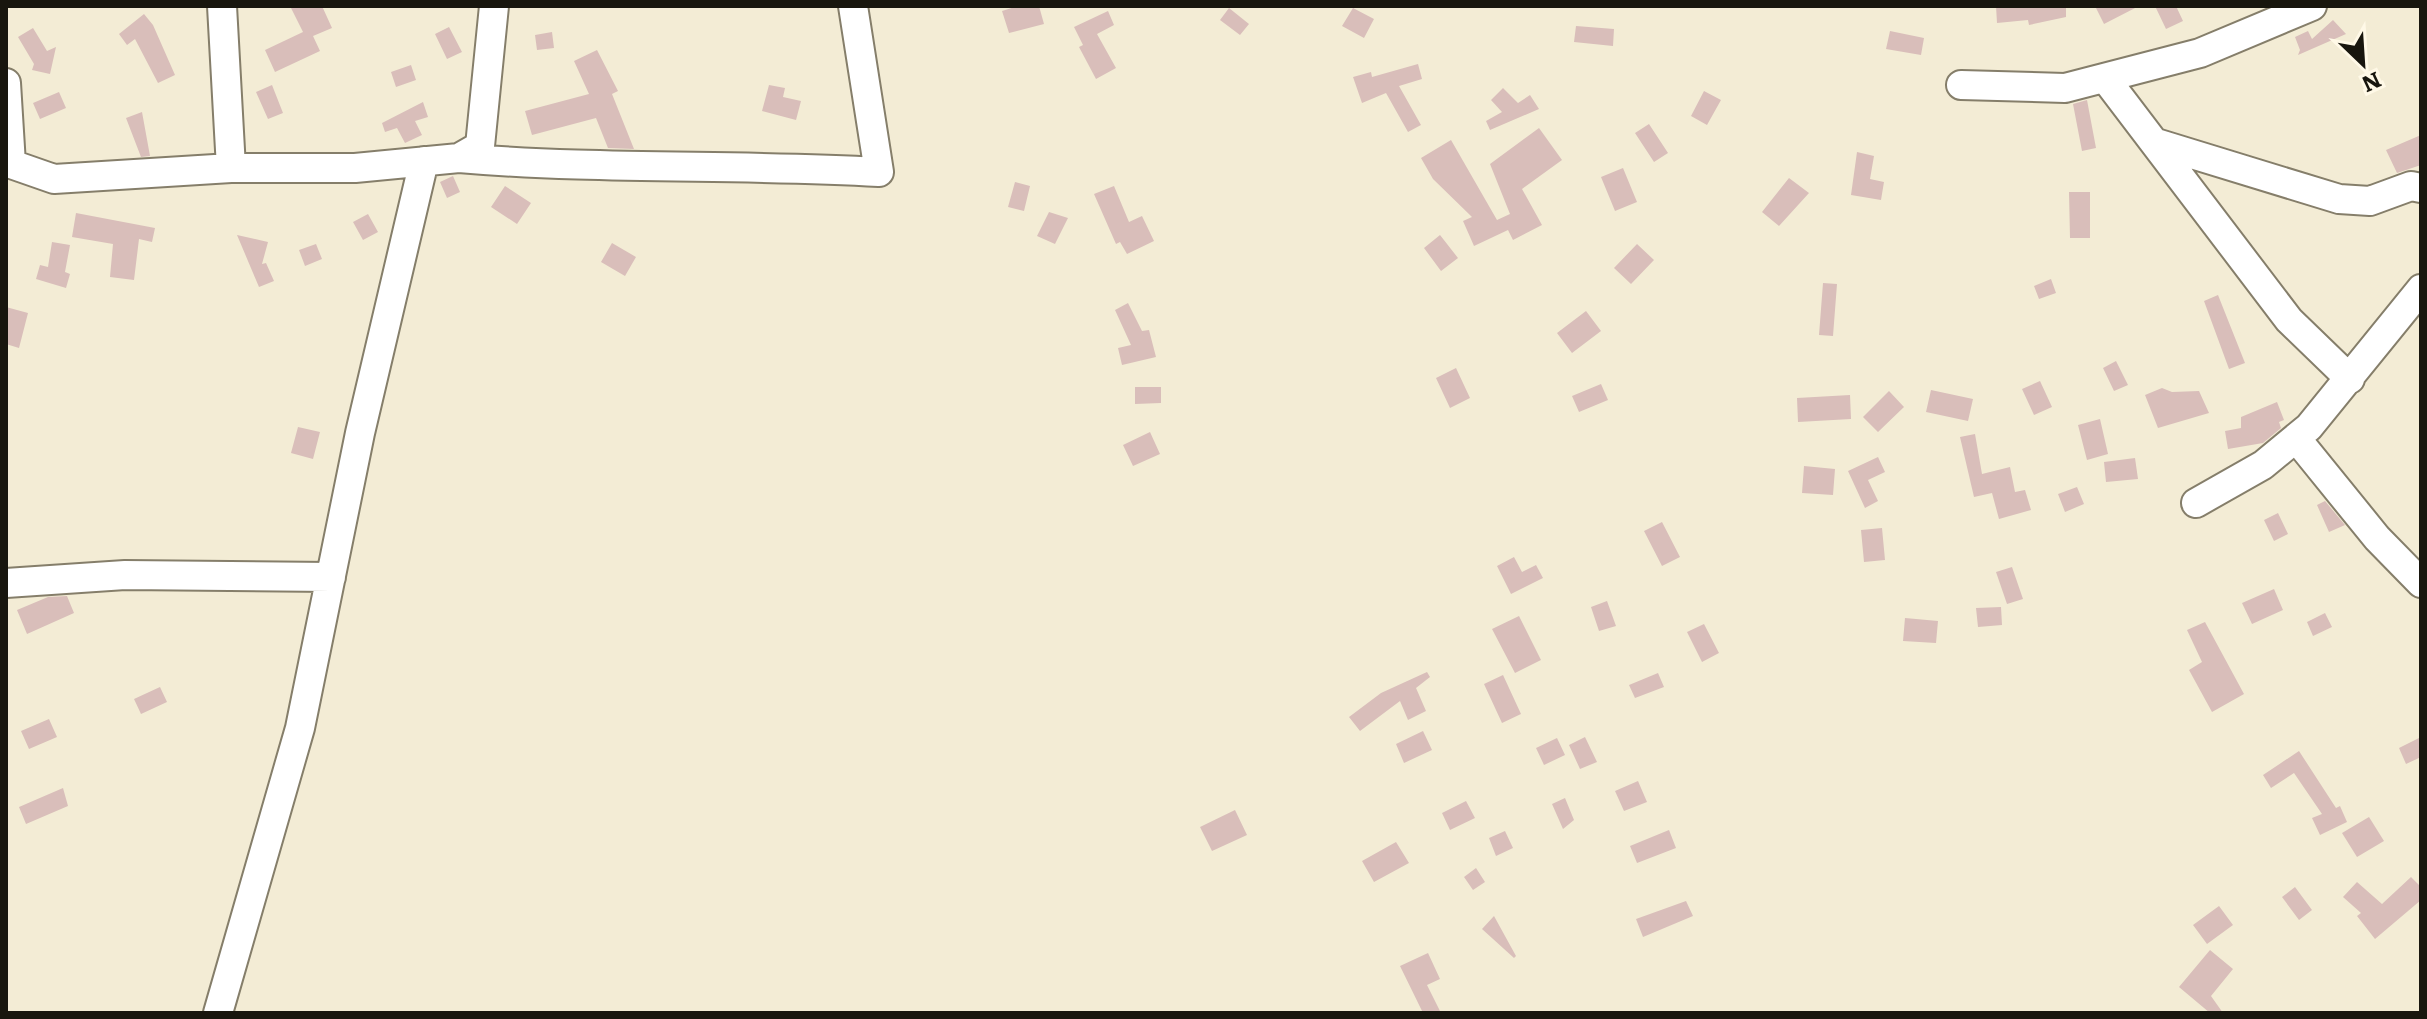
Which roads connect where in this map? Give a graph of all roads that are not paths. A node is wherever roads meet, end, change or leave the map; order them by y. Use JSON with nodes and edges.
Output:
{"nodes":[{"id":1,"x":222,"y":6,"type":"edge"},
{"id":2,"x":494,"y":6,"type":"edge"},
{"id":3,"x":853,"y":6,"type":"edge"},
{"id":4,"x":2300,"y":8,"type":"edge"},
{"id":5,"x":2105,"y":78,"type":"junction"},
{"id":6,"x":6,"y":83,"type":"edge"},
{"id":7,"x":1961,"y":85,"type":"dead end"},
{"id":8,"x":2156,"y":143,"type":"junction"},
{"id":9,"x":459,"y":158,"type":"junction"},
{"id":10,"x":424,"y":161,"type":"junction"},
{"id":11,"x":231,"y":168,"type":"junction"},
{"id":12,"x":8,"y":170,"type":"edge"},
{"id":13,"x":2421,"y":188,"type":"edge"},
{"id":14,"x":2421,"y":289,"type":"edge"},
{"id":15,"x":2350,"y":379,"type":"junction"},
{"id":16,"x":2296,"y":438,"type":"junction"},
{"id":17,"x":2196,"y":503,"type":"dead end"},
{"id":18,"x":331,"y":577,"type":"junction"},
{"id":19,"x":6,"y":583,"type":"edge"},
{"id":20,"x":2421,"y":583,"type":"edge"},
{"id":21,"x":218,"y":1013,"type":"edge"}],
"edges":[{"from":1,"to":11,"type":"street"},
{"from":2,"to":9,"type":"street"},
{"from":3,"to":9,"type":"street"},
{"from":4,"to":5,"type":"street"},
{"from":5,"to":7,"type":"street"},
{"from":5,"to":8,"type":"street"},
{"from":6,"to":12,"type":"street"},
{"from":8,"to":13,"type":"street"},
{"from":8,"to":15,"type":"street"},
{"from":9,"to":10,"type":"street"},
{"from":10,"to":11,"type":"street"},
{"from":10,"to":18,"type":"street"},
{"from":11,"to":12,"type":"street"},
{"from":14,"to":15,"type":"street"},
{"from":15,"to":16,"type":"street"},
{"from":16,"to":17,"type":"street"},
{"from":16,"to":20,"type":"street"},
{"from":18,"to":19,"type":"street"},
{"from":18,"to":21,"type":"street"}]}
